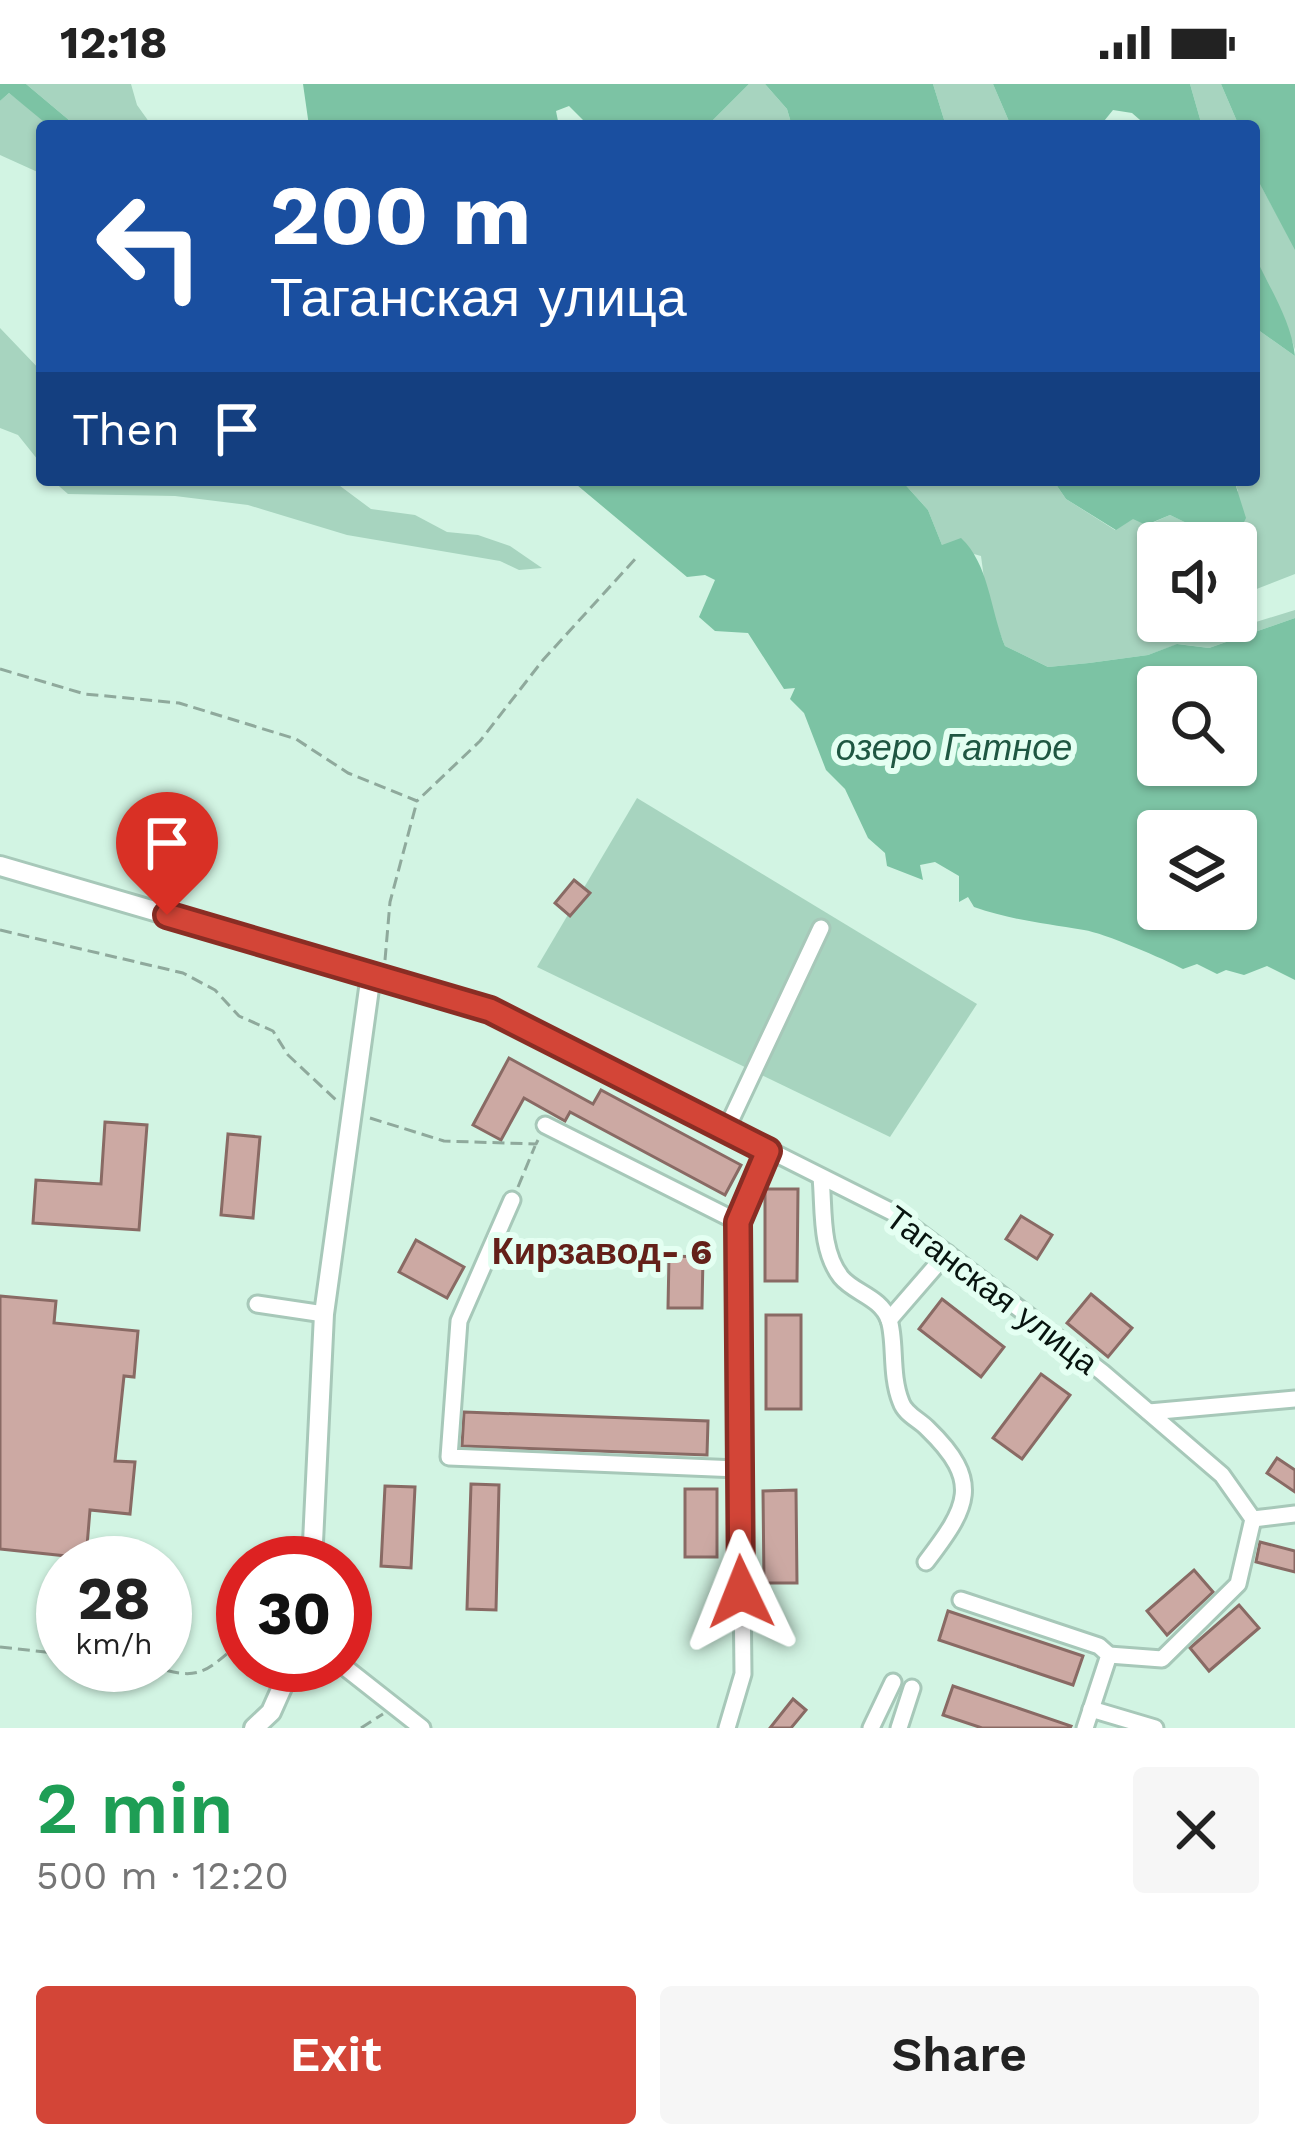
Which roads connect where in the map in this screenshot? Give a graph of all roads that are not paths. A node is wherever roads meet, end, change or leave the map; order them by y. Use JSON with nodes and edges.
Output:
{"nodes":[{"id":1,"x":0,"y":866,"type":"edge"},
{"id":2,"x":821,"y":928,"type":"dead end"},
{"id":3,"x":371,"y":974,"type":"junction"},
{"id":4,"x":545,"y":1125,"type":"road end"},
{"id":5,"x":726,"y":1130,"type":"junction"},
{"id":6,"x":768,"y":1151,"type":"junction"},
{"id":7,"x":821,"y":1177,"type":"junction"},
{"id":8,"x":512,"y":1200,"type":"road end"},
{"id":9,"x":738,"y":1222,"type":"junction"},
{"id":10,"x":946,"y":1253,"type":"junction"},
{"id":11,"x":257,"y":1304,"type":"dead end"},
{"id":12,"x":324,"y":1314,"type":"junction"},
{"id":13,"x":889,"y":1320,"type":"junction"},
{"id":14,"x":1295,"y":1400,"type":"edge"},
{"id":15,"x":1149,"y":1412,"type":"junction"},
{"id":16,"x":738,"y":1469,"type":"junction"},
{"id":17,"x":1292,"y":1517,"type":"edge"},
{"id":18,"x":1253,"y":1519,"type":"junction"},
{"id":19,"x":313,"y":1536,"type":"edge"},
{"id":20,"x":926,"y":1562,"type":"dead end"},
{"id":21,"x":961,"y":1600,"type":"dead end"},
{"id":22,"x":1109,"y":1655,"type":"junction"},
{"id":23,"x":893,"y":1682,"type":"dead end"},
{"id":24,"x":912,"y":1688,"type":"dead end"},
{"id":25,"x":372,"y":1689,"type":"edge"},
{"id":26,"x":281,"y":1692,"type":"edge"},
{"id":27,"x":1091,"y":1709,"type":"junction"},
{"id":28,"x":873,"y":1724,"type":"edge"},
{"id":29,"x":254,"y":1728,"type":"edge"},
{"id":30,"x":422,"y":1728,"type":"edge"},
{"id":31,"x":728,"y":1728,"type":"edge"},
{"id":32,"x":898,"y":1728,"type":"edge"},
{"id":33,"x":1085,"y":1728,"type":"edge"},
{"id":34,"x":1155,"y":1728,"type":"edge"}],
"edges":[{"from":1,"to":3,"type":"main road","name":"Таганская улица"},
{"from":2,"to":5,"type":"street"},
{"from":3,"to":5,"type":"street","name":"Таганская улица"},
{"from":3,"to":12,"type":"main road"},
{"from":4,"to":9,"type":"street"},
{"from":5,"to":6,"type":"street","name":"Таганская улица"},
{"from":6,"to":7,"type":"street","name":"Таганская улица"},
{"from":6,"to":9,"type":"street"},
{"from":7,"to":10,"type":"street","name":"Таганская улица"},
{"from":7,"to":13,"type":"street"},
{"from":8,"to":16,"type":"street"},
{"from":9,"to":16,"type":"street"},
{"from":10,"to":13,"type":"street"},
{"from":10,"to":15,"type":"street","name":"Таганская улица"},
{"from":11,"to":12,"type":"street"},
{"from":12,"to":19,"type":"main road"},
{"from":13,"to":20,"type":"street"},
{"from":14,"to":15,"type":"street"},
{"from":15,"to":18,"type":"street","name":"Таганская улица"},
{"from":16,"to":31,"type":"street"},
{"from":17,"to":18,"type":"street"},
{"from":18,"to":22,"type":"street"},
{"from":21,"to":22,"type":"street"},
{"from":22,"to":27,"type":"street"},
{"from":23,"to":28,"type":"street"},
{"from":24,"to":32,"type":"street"},
{"from":25,"to":30,"type":"street"},
{"from":26,"to":29,"type":"main road"},
{"from":27,"to":33,"type":"street"},
{"from":27,"to":34,"type":"street"},
{"from":28,"to":32,"type":"street"}]}
